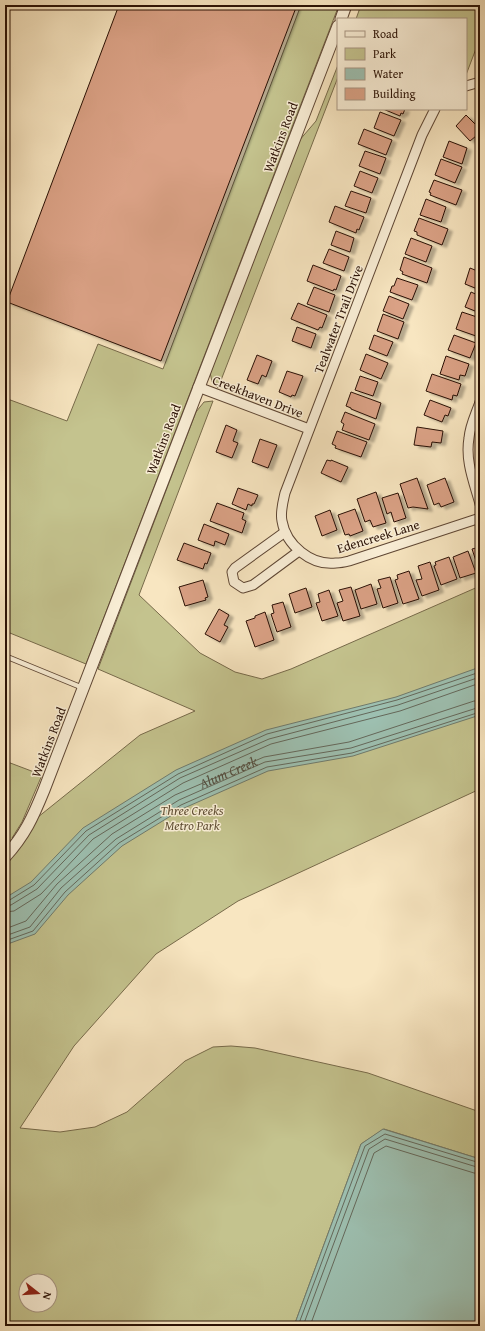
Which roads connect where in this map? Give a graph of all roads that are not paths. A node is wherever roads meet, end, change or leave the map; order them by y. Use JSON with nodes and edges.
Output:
{"nodes":[{"id":1,"x":346,"y":5,"type":"edge"},
{"id":2,"x":340,"y":18,"type":"edge"},
{"id":3,"x":337,"y":29,"type":"edge"},
{"id":4,"x":480,"y":82,"type":"edge"},
{"id":5,"x":467,"y":86,"type":"edge"},
{"id":6,"x":434,"y":110,"type":"edge"},
{"id":7,"x":198,"y":388,"type":"junction"},
{"id":8,"x":480,"y":402,"type":"edge"},
{"id":9,"x":309,"y":430,"type":"junction"},
{"id":10,"x":480,"y":504,"type":"edge"},
{"id":11,"x":480,"y":518,"type":"edge"},
{"id":12,"x":287,"y":536,"type":"junction"},
{"id":13,"x":299,"y":551,"type":"junction"},
{"id":14,"x":5,"y":656,"type":"edge"},
{"id":15,"x":83,"y":688,"type":"junction"},
{"id":16,"x":5,"y":857,"type":"edge"}],
"edges":[{"from":1,"to":2,"type":"street"},
{"from":3,"to":7,"type":"street","name":"Watkins Road"},
{"from":4,"to":5,"type":"street"},
{"from":6,"to":9,"type":"street","name":"Tealwater Trail Drive"},
{"from":7,"to":9,"type":"street","name":"Creekhaven Drive"},
{"from":7,"to":15,"type":"street","name":"Watkins Road"},
{"from":8,"to":10,"type":"street"},
{"from":9,"to":12,"type":"street","name":"Tealwater Trail Drive"},
{"from":11,"to":13,"type":"street","name":"Edencreek Lane"},
{"from":12,"to":13,"type":"street","name":"Edencreek Lane"},
{"from":12,"to":13,"type":"street"},
{"from":14,"to":15,"type":"lane"},
{"from":15,"to":16,"type":"street","name":"Watkins Road"}]}
